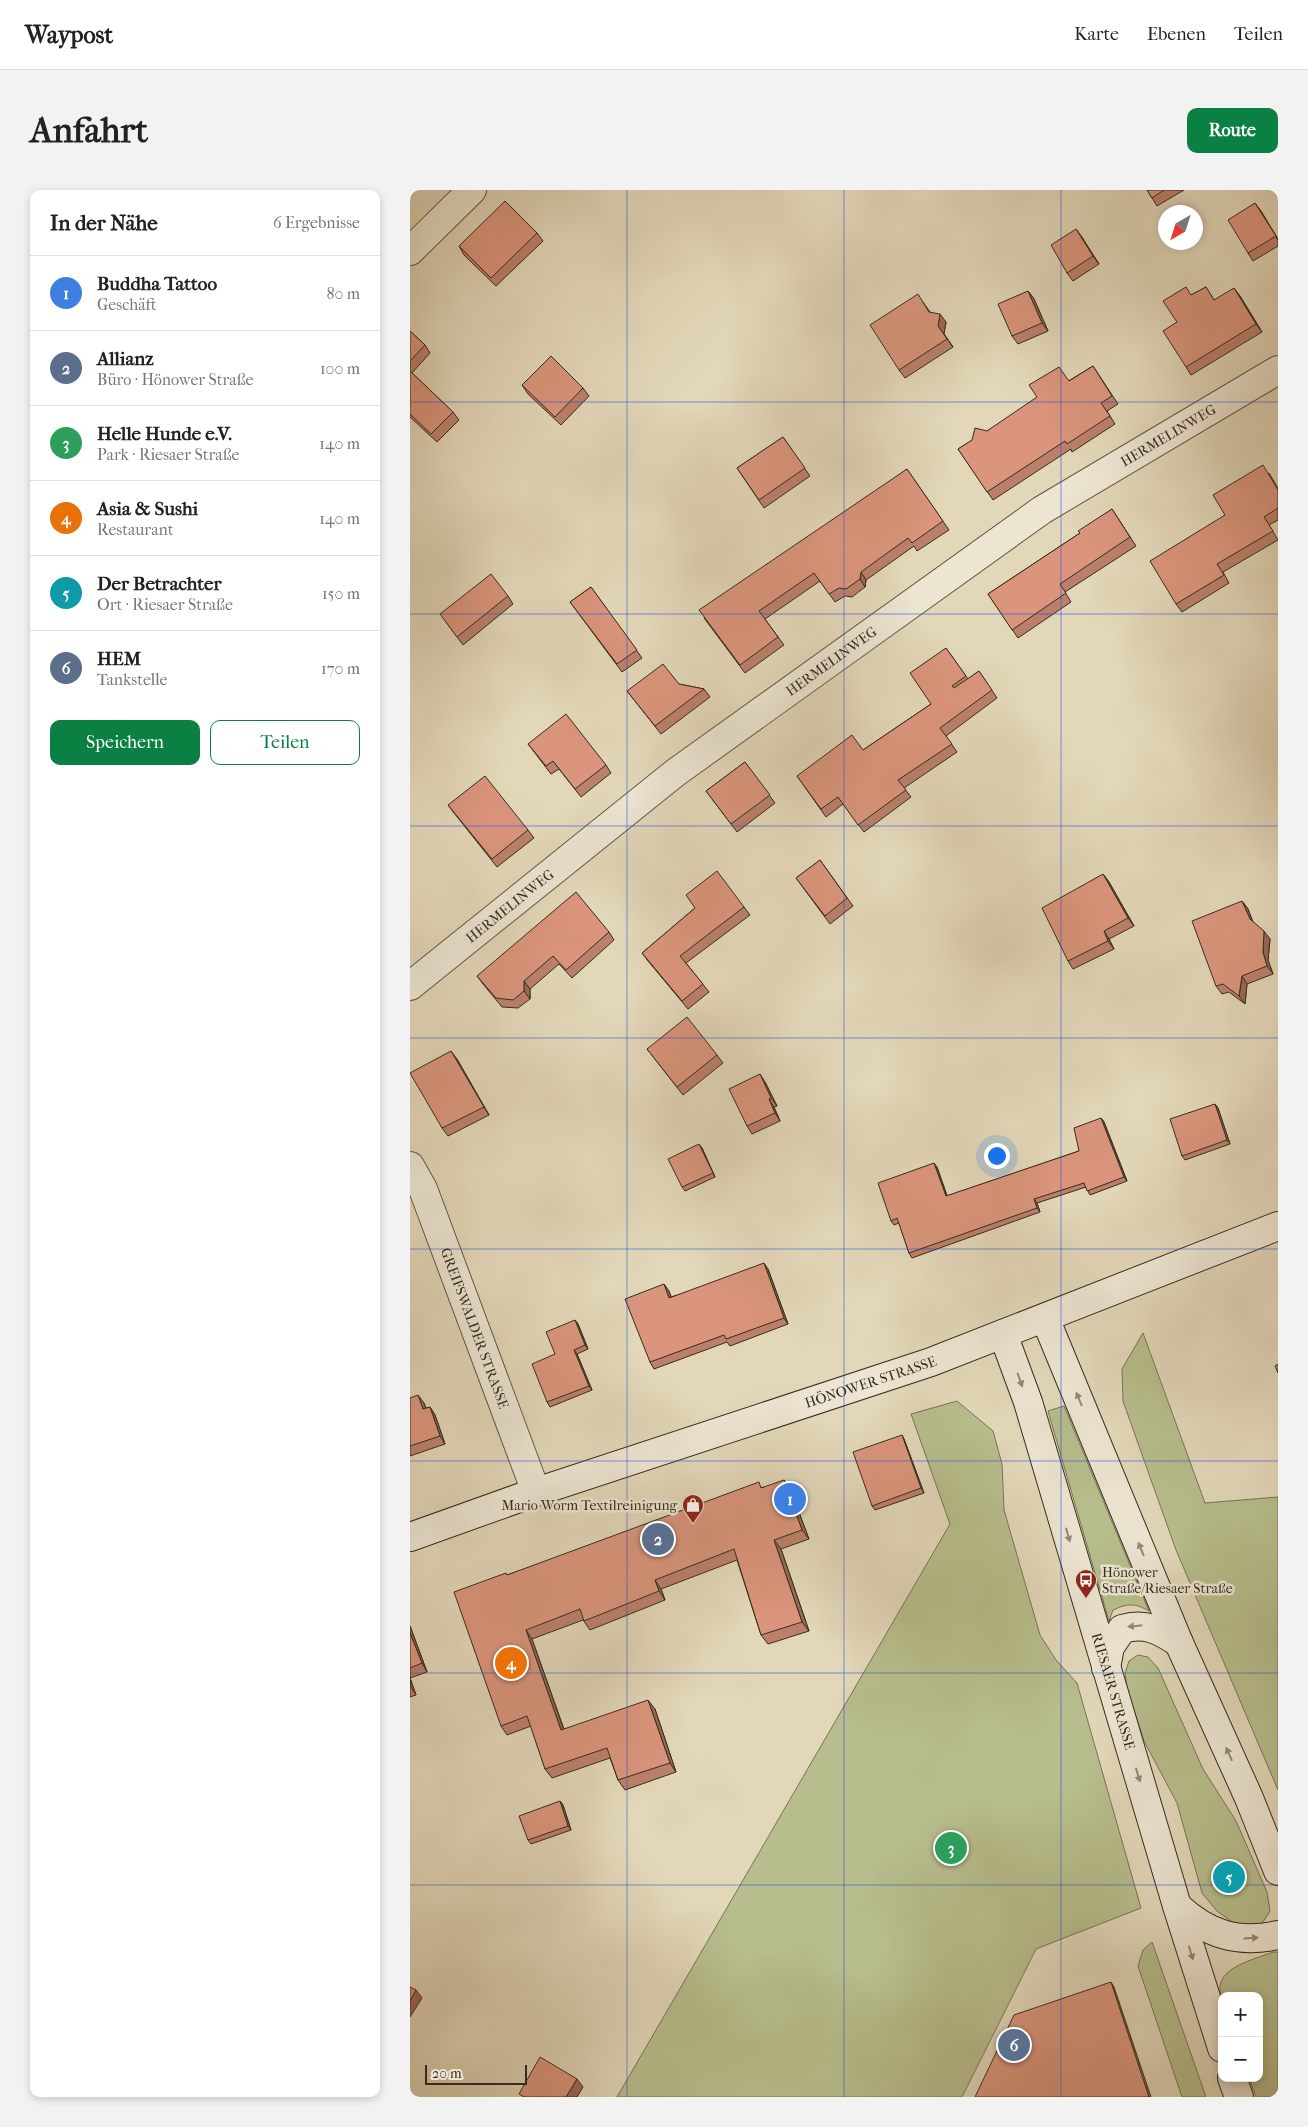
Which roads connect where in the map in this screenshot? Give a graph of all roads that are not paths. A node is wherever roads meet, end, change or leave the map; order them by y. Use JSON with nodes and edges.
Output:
{"nodes":[{"id":1,"x":472,"y":190,"type":"edge"},
{"id":2,"x":410,"y":251,"type":"edge"},
{"id":3,"x":1278,"y":370,"type":"edge"},
{"id":4,"x":410,"y":986,"type":"edge"},
{"id":5,"x":410,"y":1166,"type":"edge"},
{"id":6,"x":1278,"y":1226,"type":"edge"},
{"id":7,"x":1046,"y":1318,"type":"junction"},
{"id":8,"x":1003,"y":1334,"type":"junction"},
{"id":9,"x":536,"y":1492,"type":"junction"},
{"id":10,"x":410,"y":1537,"type":"edge"},
{"id":11,"x":1179,"y":1643,"type":"junction"},
{"id":12,"x":1106,"y":1668,"type":"junction"},
{"id":13,"x":1278,"y":1871,"type":"edge"},
{"id":14,"x":1177,"y":1906,"type":"junction"},
{"id":15,"x":1278,"y":1935,"type":"edge"},
{"id":16,"x":1219,"y":2037,"type":"edge"},
{"id":17,"x":1233,"y":2082,"type":"edge"},
{"id":18,"x":1239,"y":2097,"type":"edge"}],
"edges":[{"from":1,"to":2,"type":"main road"},
{"from":3,"to":4,"type":"main road","name":"HERMELINWEG"},
{"from":5,"to":9,"type":"main road","name":"GREIFSWALDER STRASSE"},
{"from":6,"to":7,"type":"main road","name":"HÖNOWER STRASSE"},
{"from":7,"to":8,"type":"main road","name":"HÖNOWER STRASSE"},
{"from":11,"to":7,"type":"main road","one_way":true},
{"from":8,"to":9,"type":"main road","name":"HÖNOWER STRASSE"},
{"from":8,"to":12,"type":"main road","name":"RIESAER STRASSE","one_way":true},
{"from":9,"to":10,"type":"main road","name":"HÖNOWER STRASSE"},
{"from":11,"to":12,"type":"main road","one_way":true},
{"from":13,"to":11,"type":"main road","one_way":true},
{"from":12,"to":14,"type":"main road","name":"RIESAER STRASSE","one_way":true},
{"from":14,"to":15,"type":"main road","one_way":true},
{"from":14,"to":16,"type":"main road","name":"RIESAER STRASSE","one_way":true},
{"from":17,"to":18,"type":"main road"}]}
